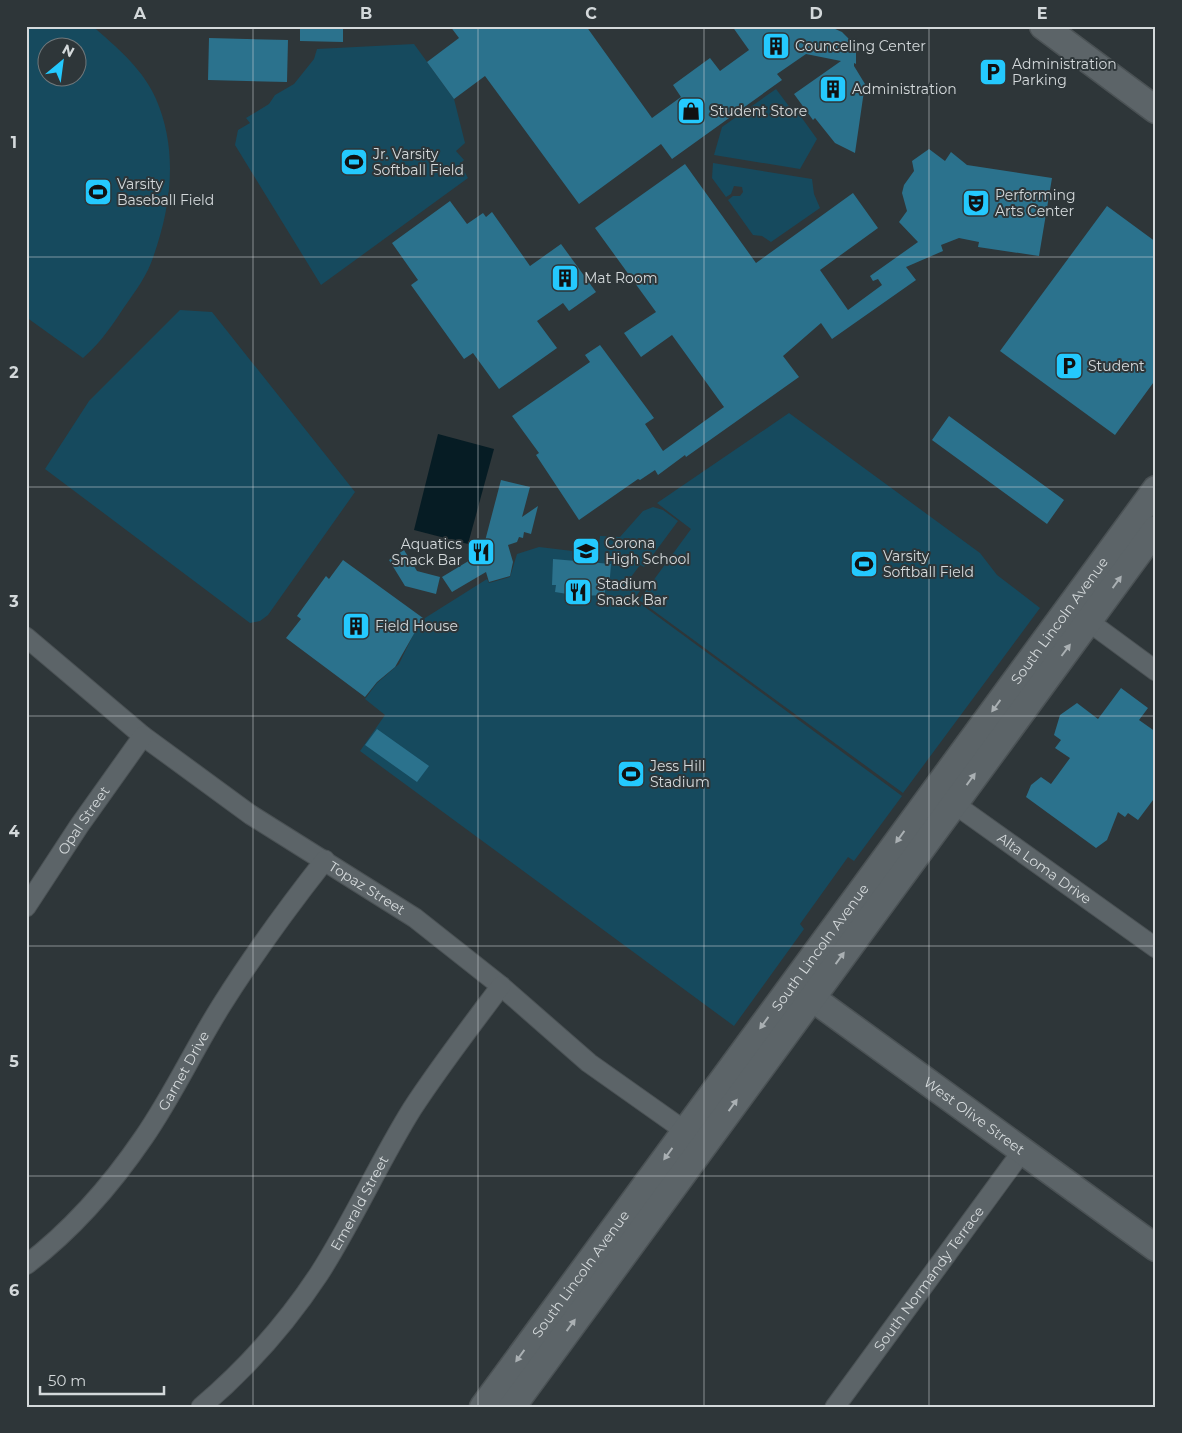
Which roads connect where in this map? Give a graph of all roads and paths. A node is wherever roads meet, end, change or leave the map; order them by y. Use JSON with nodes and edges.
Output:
{"nodes":[{"id":1,"x":1043,"y":26,"type":"edge"},
{"id":2,"x":1156,"y":110,"type":"edge"},
{"id":3,"x":1156,"y":488,"type":"edge"},
{"id":4,"x":1156,"y":529,"type":"edge"},
{"id":5,"x":1088,"y":621,"type":"junction"},
{"id":6,"x":26,"y":636,"type":"edge"},
{"id":7,"x":1156,"y":671,"type":"edge"},
{"id":8,"x":143,"y":736,"type":"junction"},
{"id":9,"x":944,"y":797,"type":"junction"},
{"id":10,"x":325,"y":860,"type":"junction"},
{"id":11,"x":26,"y":907,"type":"edge"},
{"id":12,"x":1156,"y":948,"type":"edge"},
{"id":13,"x":501,"y":986,"type":"junction"},
{"id":14,"x":802,"y":990,"type":"junction"},
{"id":15,"x":694,"y":1138,"type":"junction"},
{"id":16,"x":1023,"y":1150,"type":"junction"},
{"id":17,"x":1156,"y":1248,"type":"edge"},
{"id":18,"x":26,"y":1266,"type":"edge"},
{"id":19,"x":201,"y":1407,"type":"edge"},
{"id":20,"x":483,"y":1407,"type":"edge"},
{"id":21,"x":512,"y":1407,"type":"edge"},
{"id":22,"x":835,"y":1407,"type":"edge"}],
"edges":[{"from":1,"to":2,"type":"main road"},
{"from":3,"to":9,"type":"main road","name":"South Lincoln Avenue","one_way":true},
{"from":5,"to":4,"type":"main road","name":"South Lincoln Avenue","one_way":true},
{"from":5,"to":7,"type":"street"},
{"from":9,"to":5,"type":"main road","name":"South Lincoln Avenue","one_way":true},
{"from":6,"to":8,"type":"street","name":"Topaz Street"},
{"from":8,"to":10,"type":"street","name":"Topaz Street"},
{"from":8,"to":11,"type":"street","name":"Opal Street"},
{"from":9,"to":12,"type":"street","name":"Alta Loma Drive"},
{"from":9,"to":14,"type":"main road","name":"South Lincoln Avenue"},
{"from":10,"to":13,"type":"street","name":"Topaz Street"},
{"from":10,"to":18,"type":"street","name":"Garnet Drive"},
{"from":13,"to":15,"type":"street","name":"Topaz Street"},
{"from":13,"to":19,"type":"street","name":"Emerald Street"},
{"from":14,"to":15,"type":"main road","name":"South Lincoln Avenue"},
{"from":14,"to":16,"type":"main road","name":"West Olive Street"},
{"from":15,"to":20,"type":"main road","name":"South Lincoln Avenue","one_way":true},
{"from":21,"to":15,"type":"main road","name":"South Lincoln Avenue","one_way":true},
{"from":16,"to":17,"type":"main road","name":"West Olive Street"},
{"from":16,"to":22,"type":"street","name":"South Normandy Terrace"}]}
